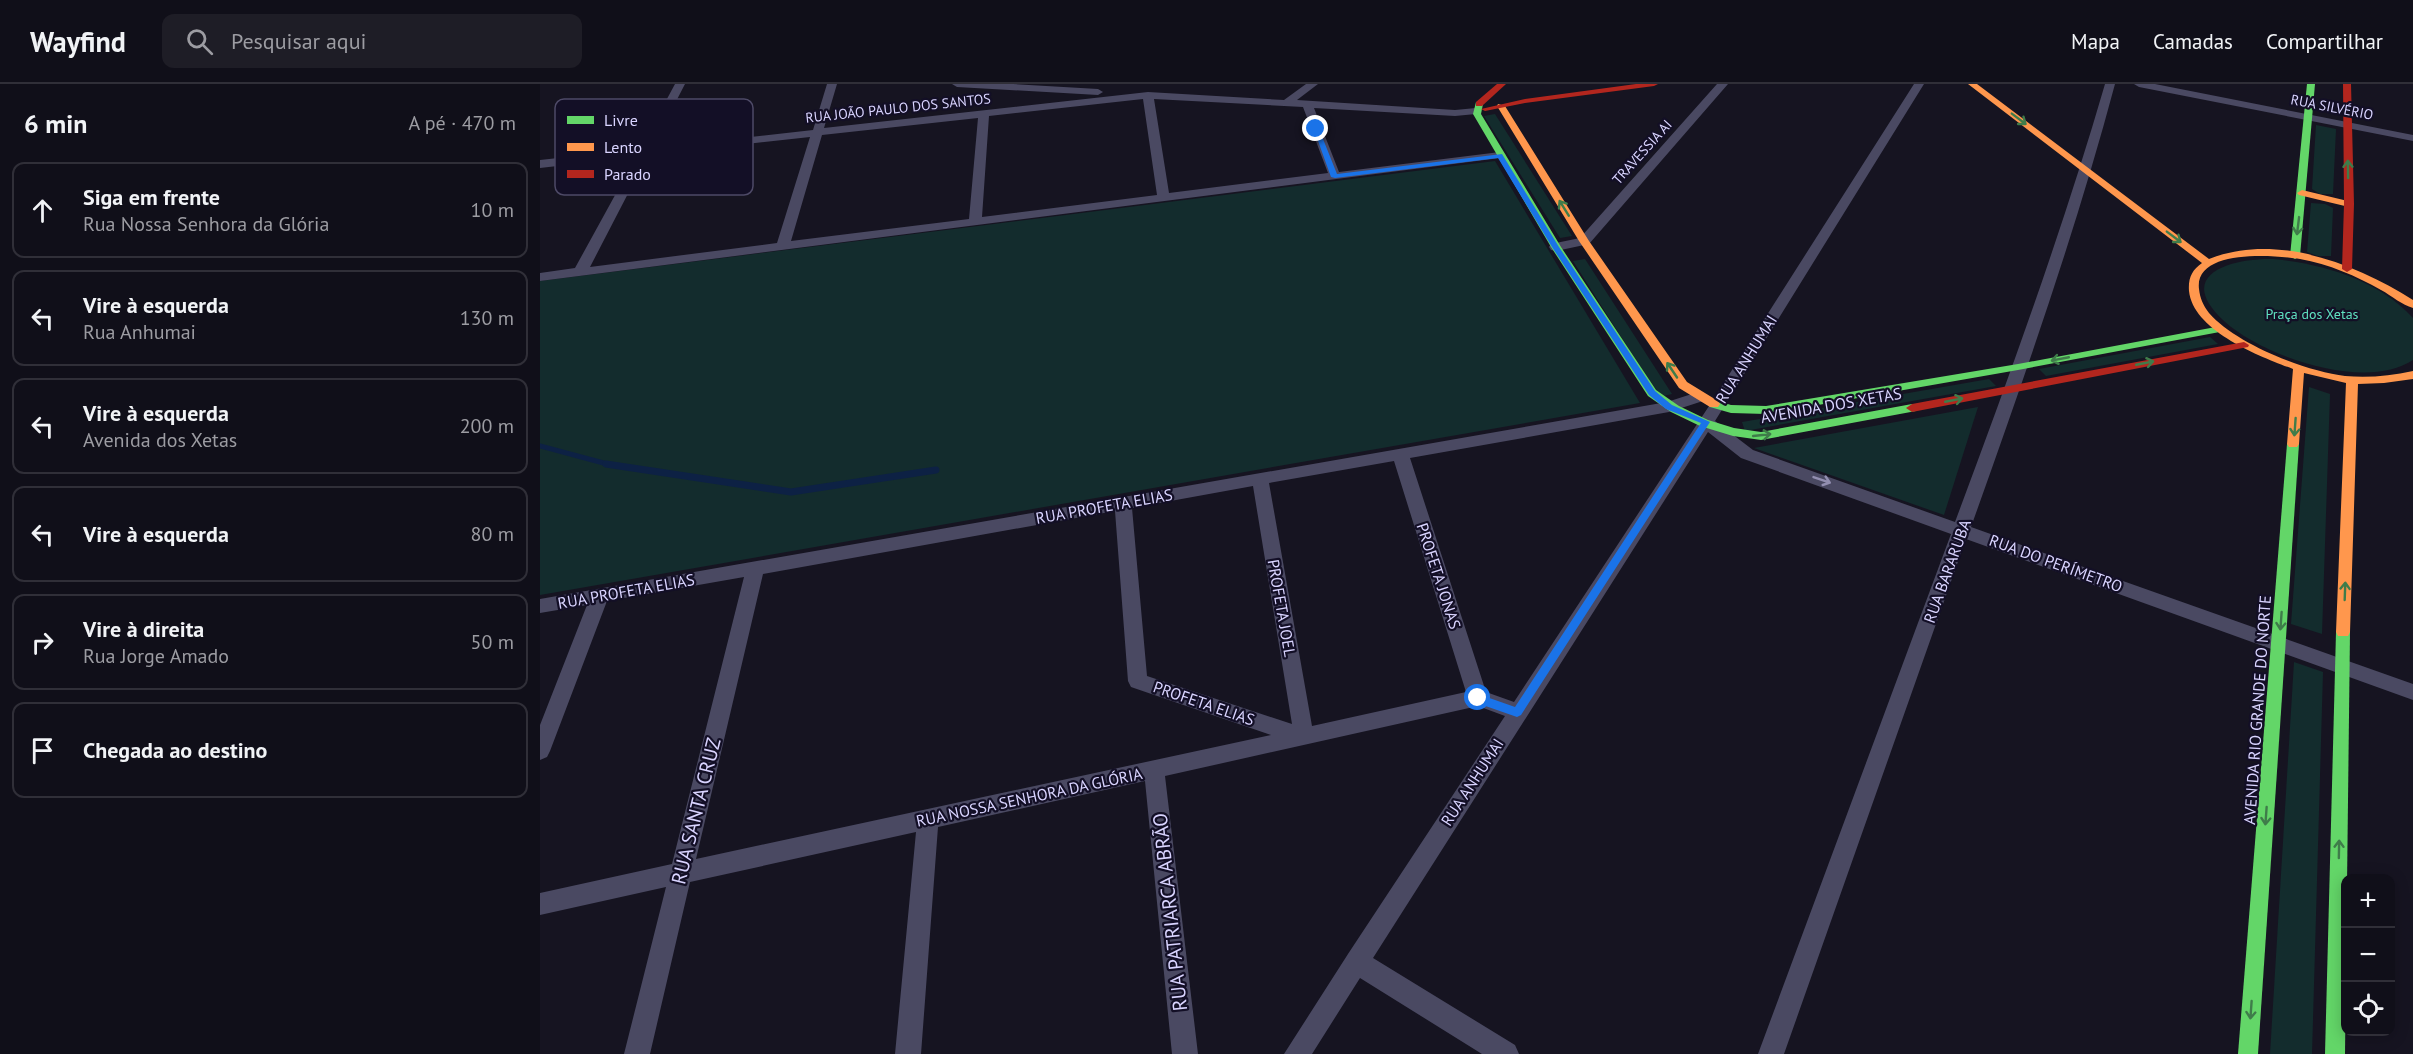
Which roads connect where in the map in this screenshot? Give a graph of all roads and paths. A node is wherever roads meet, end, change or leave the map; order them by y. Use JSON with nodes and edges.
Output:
{"nodes":[{"id":1,"x":680,"y":84,"type":"edge"},
{"id":2,"x":832,"y":84,"type":"edge"},
{"id":3,"x":957,"y":84,"type":"edge"},
{"id":4,"x":1313,"y":84,"type":"edge"},
{"id":5,"x":1589,"y":84,"type":"edge"},
{"id":6,"x":1654,"y":84,"type":"edge"},
{"id":7,"x":1723,"y":84,"type":"edge"},
{"id":8,"x":1919,"y":84,"type":"edge"},
{"id":9,"x":1972,"y":84,"type":"edge"},
{"id":10,"x":1994,"y":84,"type":"edge"},
{"id":11,"x":2110,"y":84,"type":"edge"},
{"id":12,"x":2139,"y":84,"type":"edge"},
{"id":13,"x":2311,"y":84,"type":"edge"},
{"id":14,"x":2348,"y":84,"type":"edge"},
{"id":15,"x":1102,"y":88,"type":"edge"},
{"id":16,"x":1506,"y":94,"type":"edge"},
{"id":17,"x":1148,"y":95,"type":"junction"},
{"id":18,"x":672,"y":99,"type":"edge"},
{"id":19,"x":1286,"y":103,"type":"junction"},
{"id":20,"x":1307,"y":104,"type":"junction"},
{"id":21,"x":1478,"y":108,"type":"junction"},
{"id":22,"x":984,"y":114,"type":"junction"},
{"id":23,"x":2309,"y":117,"type":"junction"},
{"id":24,"x":2347,"y":125,"type":"junction"},
{"id":25,"x":818,"y":132,"type":"junction"},
{"id":26,"x":2061,"y":134,"type":"dead end"},
{"id":27,"x":2413,"y":138,"type":"edge"},
{"id":28,"x":753,"y":139,"type":"edge"},
{"id":29,"x":1500,"y":155,"type":"junction"},
{"id":30,"x":555,"y":162,"type":"edge"},
{"id":31,"x":540,"y":164,"type":"edge"},
{"id":32,"x":2086,"y":170,"type":"junction"},
{"id":33,"x":1335,"y":177,"type":"junction"},
{"id":34,"x":2302,"y":193,"type":"junction"},
{"id":35,"x":621,"y":195,"type":"edge"},
{"id":36,"x":1164,"y":198,"type":"junction"},
{"id":37,"x":2349,"y":204,"type":"junction"},
{"id":38,"x":975,"y":222,"type":"junction"},
{"id":39,"x":1584,"y":241,"type":"junction"},
{"id":40,"x":783,"y":246,"type":"junction"},
{"id":41,"x":1556,"y":247,"type":"junction"},
{"id":42,"x":2295,"y":256,"type":"junction"},
{"id":43,"x":2208,"y":263,"type":"junction"},
{"id":44,"x":2347,"y":269,"type":"junction"},
{"id":45,"x":580,"y":272,"type":"junction"},
{"id":46,"x":540,"y":277,"type":"edge"},
{"id":47,"x":2413,"y":305,"type":"edge"},
{"id":48,"x":2221,"y":329,"type":"junction"},
{"id":49,"x":2244,"y":345,"type":"junction"},
{"id":50,"x":2018,"y":367,"type":"junction"},
{"id":51,"x":2299,"y":368,"type":"junction"},
{"id":52,"x":2413,"y":375,"type":"edge"},
{"id":53,"x":2352,"y":379,"type":"junction"},
{"id":54,"x":2013,"y":389,"type":"junction"},
{"id":55,"x":1698,"y":397,"type":"junction"},
{"id":56,"x":1669,"y":407,"type":"junction"},
{"id":57,"x":1711,"y":414,"type":"junction"},
{"id":58,"x":1400,"y":454,"type":"junction"},
{"id":59,"x":1260,"y":479,"type":"junction"},
{"id":60,"x":1123,"y":503,"type":"junction"},
{"id":61,"x":1962,"y":529,"type":"junction"},
{"id":62,"x":755,"y":568,"type":"junction"},
{"id":63,"x":600,"y":596,"type":"junction"},
{"id":64,"x":540,"y":606,"type":"edge"},
{"id":65,"x":2279,"y":644,"type":"junction"},
{"id":66,"x":2342,"y":668,"type":"junction"},
{"id":67,"x":2413,"y":692,"type":"edge"},
{"id":68,"x":1478,"y":698,"type":"junction"},
{"id":69,"x":1517,"y":712,"type":"junction"},
{"id":70,"x":1304,"y":737,"type":"junction"},
{"id":71,"x":540,"y":751,"type":"edge"},
{"id":72,"x":1154,"y":769,"type":"junction"},
{"id":73,"x":928,"y":819,"type":"junction"},
{"id":74,"x":681,"y":873,"type":"junction"},
{"id":75,"x":540,"y":904,"type":"edge"},
{"id":76,"x":1356,"y":962,"type":"junction"},
{"id":77,"x":637,"y":1054,"type":"edge"},
{"id":78,"x":908,"y":1054,"type":"edge"},
{"id":79,"x":1185,"y":1054,"type":"edge"},
{"id":80,"x":1297,"y":1054,"type":"edge"},
{"id":81,"x":1506,"y":1054,"type":"edge"},
{"id":82,"x":1771,"y":1054,"type":"edge"},
{"id":83,"x":2248,"y":1054,"type":"edge"},
{"id":84,"x":2335,"y":1054,"type":"edge"}],
"edges":[{"from":1,"to":18,"type":"street"},
{"from":2,"to":25,"type":"street"},
{"from":3,"to":15,"type":"street"},
{"from":4,"to":19,"type":"street"},
{"from":5,"to":16,"type":"street"},
{"from":6,"to":16,"type":"street"},
{"from":7,"to":39,"type":"street","name":"TRAVESSIA AI"},
{"from":8,"to":57,"type":"street","name":"RUA ANHUMAI"},
{"from":9,"to":32,"type":"street","one_way":true},
{"from":10,"to":26,"type":"street"},
{"from":11,"to":32,"type":"street","name":"RUA BARARUBA"},
{"from":12,"to":23,"type":"street","name":"RUA SILVÉRIO"},
{"from":13,"to":23,"type":"street"},
{"from":14,"to":24,"type":"street"},
{"from":15,"to":17,"type":"street"},
{"from":16,"to":21,"type":"street"},
{"from":39,"to":16,"type":"street","name":"AVENIDA DOS XETAS","one_way":true},
{"from":17,"to":19,"type":"street","name":"RUA JOÃO PAULO DOS SANTOS"},
{"from":17,"to":22,"type":"street","name":"RUA JOÃO PAULO DOS SANTOS"},
{"from":17,"to":36,"type":"street"},
{"from":19,"to":20,"type":"street","name":"RUA JOÃO PAULO DOS SANTOS"},
{"from":20,"to":21,"type":"street","name":"RUA JOÃO PAULO DOS SANTOS"},
{"from":20,"to":33,"type":"street"},
{"from":21,"to":29,"type":"street","name":"AVENIDA DOS XETAS"},
{"from":22,"to":25,"type":"street","name":"RUA JOÃO PAULO DOS SANTOS"},
{"from":22,"to":38,"type":"street"},
{"from":23,"to":24,"type":"street","name":"RUA SILVÉRIO"},
{"from":23,"to":34,"type":"street"},
{"from":24,"to":27,"type":"street","name":"RUA SILVÉRIO"},
{"from":37,"to":24,"type":"street","one_way":true},
{"from":25,"to":28,"type":"street","name":"RUA JOÃO PAULO DOS SANTOS"},
{"from":25,"to":40,"type":"street"},
{"from":29,"to":33,"type":"street"},
{"from":29,"to":41,"type":"street","name":"AVENIDA DOS XETAS"},
{"from":30,"to":31,"type":"street","name":"RUA JOÃO PAULO DOS SANTOS"},
{"from":32,"to":43,"type":"street","one_way":true},
{"from":32,"to":50,"type":"street","name":"RUA BARARUBA"},
{"from":33,"to":36,"type":"street"},
{"from":34,"to":37,"type":"street"},
{"from":34,"to":42,"type":"street","one_way":true},
{"from":35,"to":45,"type":"street"},
{"from":36,"to":38,"type":"street"},
{"from":37,"to":44,"type":"street"},
{"from":38,"to":40,"type":"street"},
{"from":39,"to":41,"type":"street"},
{"from":55,"to":39,"type":"street","name":"AVENIDA DOS XETAS","one_way":true},
{"from":40,"to":45,"type":"street"},
{"from":41,"to":56,"type":"street","name":"AVENIDA DOS XETAS"},
{"from":42,"to":43,"type":"street"},
{"from":42,"to":44,"type":"street"},
{"from":43,"to":48,"type":"street"},
{"from":44,"to":47,"type":"street"},
{"from":45,"to":46,"type":"street"},
{"from":48,"to":49,"type":"street"},
{"from":48,"to":50,"type":"street","name":"AVENIDA DOS XETAS","one_way":true},
{"from":49,"to":51,"type":"street"},
{"from":54,"to":49,"type":"street","name":"AVENIDA DOS XETAS","one_way":true},
{"from":50,"to":54,"type":"street","name":"RUA BARARUBA"},
{"from":50,"to":57,"type":"street","name":"AVENIDA DOS XETAS"},
{"from":51,"to":53,"type":"street"},
{"from":51,"to":65,"type":"street","name":"AVENIDA RIO GRANDE DO NORTE","one_way":true},
{"from":52,"to":53,"type":"street"},
{"from":66,"to":53,"type":"street","one_way":true},
{"from":57,"to":54,"type":"street","name":"AVENIDA DOS XETAS","one_way":true},
{"from":54,"to":61,"type":"street","name":"RUA BARARUBA"},
{"from":55,"to":56,"type":"street","name":"RUA PROFETA ELIAS"},
{"from":55,"to":57,"type":"street","name":"AVENIDA DOS XETAS"},
{"from":56,"to":57,"type":"street","name":"AVENIDA DOS XETAS"},
{"from":56,"to":58,"type":"street","name":"RUA PROFETA ELIAS"},
{"from":57,"to":61,"type":"street","name":"RUA DO PERÍMETRO","one_way":true},
{"from":57,"to":69,"type":"street","name":"RUA ANHUMAI"},
{"from":58,"to":59,"type":"street","name":"RUA PROFETA ELIAS"},
{"from":58,"to":68,"type":"street","name":"PROFETA JONAS"},
{"from":59,"to":60,"type":"street","name":"RUA PROFETA ELIAS"},
{"from":59,"to":70,"type":"street","name":"PROFETA JOEL"},
{"from":60,"to":62,"type":"street","name":"RUA PROFETA ELIAS"},
{"from":60,"to":70,"type":"street","name":"PROFETA ELIAS"},
{"from":61,"to":65,"type":"street","name":"RUA DO PERÍMETRO"},
{"from":61,"to":82,"type":"street","name":"RUA BARARUBA"},
{"from":62,"to":63,"type":"street","name":"RUA PROFETA ELIAS"},
{"from":62,"to":74,"type":"street","name":"RUA SANTA CRUZ"},
{"from":63,"to":64,"type":"street","name":"RUA PROFETA ELIAS"},
{"from":63,"to":71,"type":"street"},
{"from":65,"to":66,"type":"street","name":"RUA DO PERÍMETRO"},
{"from":65,"to":83,"type":"street","name":"AVENIDA RIO GRANDE DO NORTE","one_way":true},
{"from":66,"to":67,"type":"street","name":"RUA DO PERÍMETRO"},
{"from":84,"to":66,"type":"street","one_way":true},
{"from":68,"to":69,"type":"street"},
{"from":68,"to":70,"type":"street","name":"RUA NOSSA SENHORA DA GLÓRIA"},
{"from":69,"to":76,"type":"street","name":"RUA ANHUMAI"},
{"from":70,"to":72,"type":"street","name":"RUA NOSSA SENHORA DA GLÓRIA"},
{"from":72,"to":73,"type":"street","name":"RUA NOSSA SENHORA DA GLÓRIA"},
{"from":72,"to":79,"type":"street","name":"RUA PATRIARCA ABRÃO"},
{"from":73,"to":74,"type":"street","name":"RUA NOSSA SENHORA DA GLÓRIA"},
{"from":73,"to":78,"type":"street"},
{"from":74,"to":75,"type":"street","name":"RUA NOSSA SENHORA DA GLÓRIA"},
{"from":74,"to":77,"type":"street","name":"RUA SANTA CRUZ"},
{"from":76,"to":80,"type":"street","name":"RUA ANHUMAI"},
{"from":76,"to":81,"type":"street"}]}
